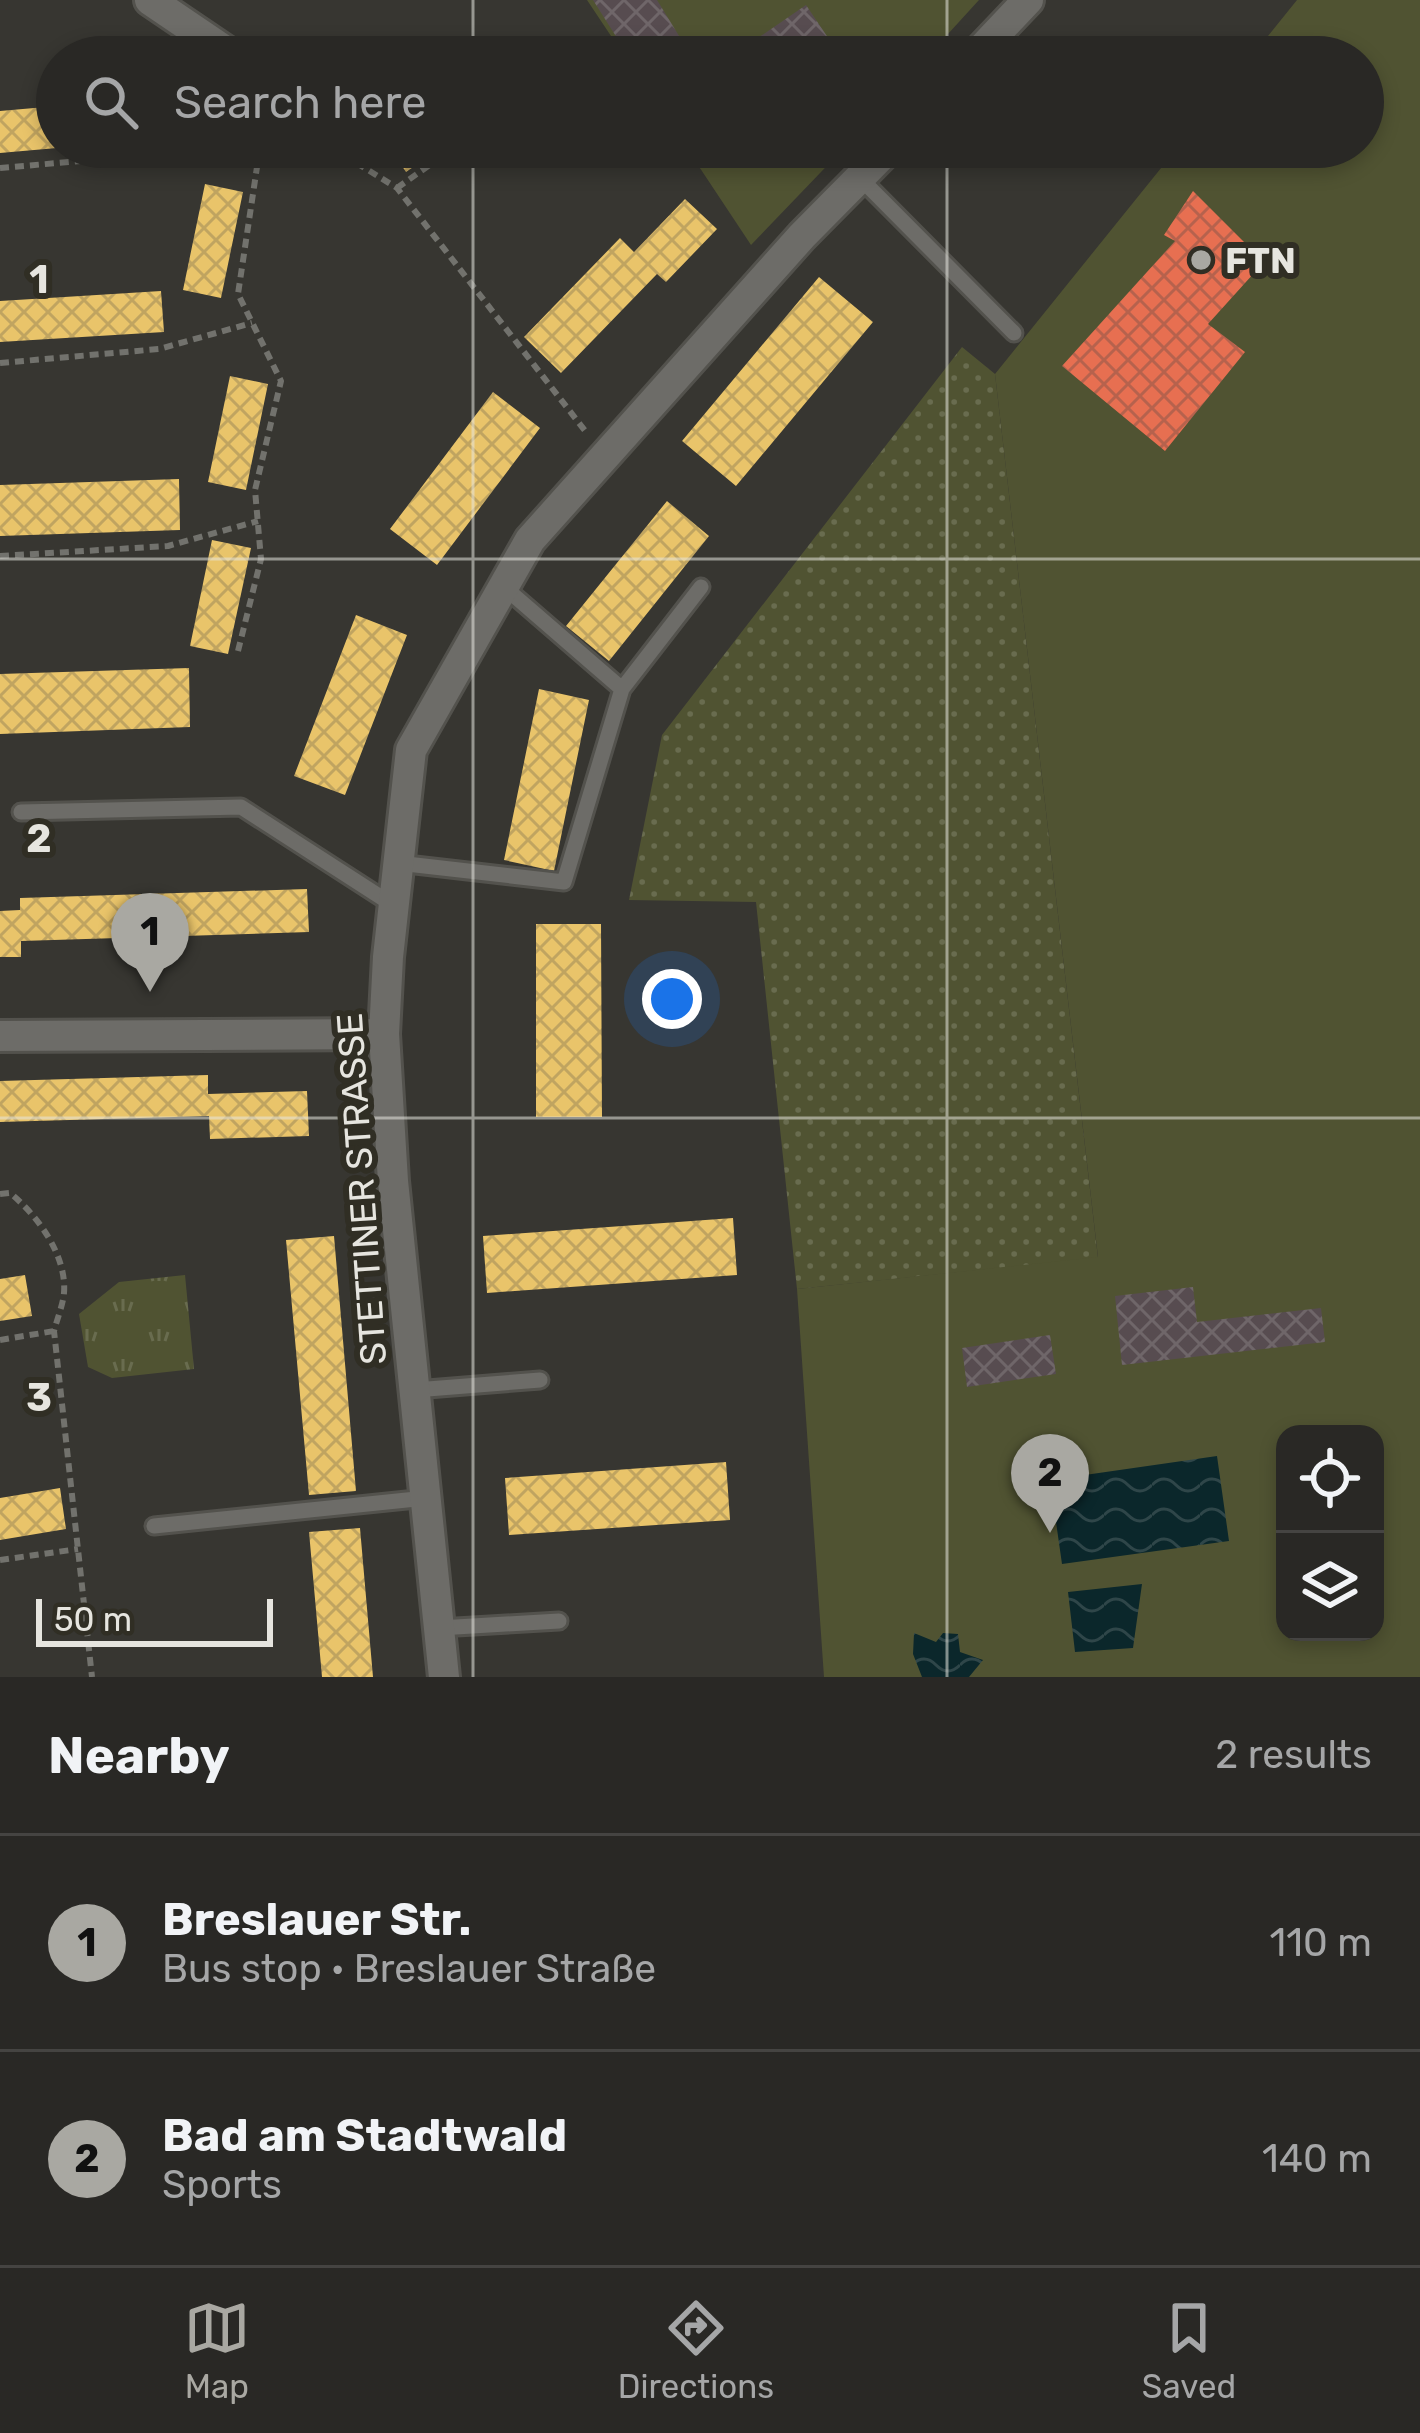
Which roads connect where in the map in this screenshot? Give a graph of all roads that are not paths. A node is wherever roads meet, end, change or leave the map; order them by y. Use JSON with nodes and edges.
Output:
{"nodes":[{"id":1,"x":150,"y":0,"type":"edge"},
{"id":2,"x":1028,"y":0,"type":"edge"},
{"id":3,"x":202,"y":36,"type":"edge"},
{"id":4,"x":994,"y":36,"type":"edge"},
{"id":5,"x":870,"y":168,"type":"edge"},
{"id":6,"x":860,"y":178,"type":"junction"},
{"id":7,"x":1013,"y":333,"type":"dead end"},
{"id":8,"x":701,"y":586,"type":"dead end"},
{"id":9,"x":504,"y":587,"type":"junction"},
{"id":10,"x":622,"y":689,"type":"junction"},
{"id":11,"x":21,"y":812,"type":"dead end"},
{"id":12,"x":398,"y":863,"type":"junction"},
{"id":13,"x":393,"y":905,"type":"junction"},
{"id":14,"x":384,"y":1034,"type":"junction"},
{"id":15,"x":0,"y":1036,"type":"edge"},
{"id":16,"x":540,"y":1380,"type":"dead end"},
{"id":17,"x":415,"y":1390,"type":"junction"},
{"id":18,"x":426,"y":1498,"type":"junction"},
{"id":19,"x":154,"y":1526,"type":"dead end"},
{"id":20,"x":559,"y":1621,"type":"dead end"},
{"id":21,"x":439,"y":1628,"type":"junction"},
{"id":22,"x":444,"y":1677,"type":"edge"}],
"edges":[{"from":1,"to":3,"type":"street"},
{"from":2,"to":4,"type":"street"},
{"from":5,"to":6,"type":"street","name":"STETTINER STRASSE"},
{"from":6,"to":7,"type":"lane"},
{"from":6,"to":9,"type":"street","name":"STETTINER STRASSE"},
{"from":8,"to":10,"type":"lane"},
{"from":9,"to":10,"type":"lane"},
{"from":9,"to":12,"type":"street","name":"STETTINER STRASSE"},
{"from":10,"to":12,"type":"lane"},
{"from":11,"to":13,"type":"lane"},
{"from":12,"to":13,"type":"street","name":"STETTINER STRASSE"},
{"from":13,"to":14,"type":"street","name":"STETTINER STRASSE"},
{"from":14,"to":15,"type":"street"},
{"from":14,"to":17,"type":"street","name":"STETTINER STRASSE"},
{"from":16,"to":17,"type":"lane"},
{"from":17,"to":18,"type":"street","name":"STETTINER STRASSE"},
{"from":18,"to":19,"type":"lane"},
{"from":18,"to":21,"type":"street","name":"STETTINER STRASSE"},
{"from":20,"to":21,"type":"lane"},
{"from":21,"to":22,"type":"street","name":"STETTINER STRASSE"}]}
